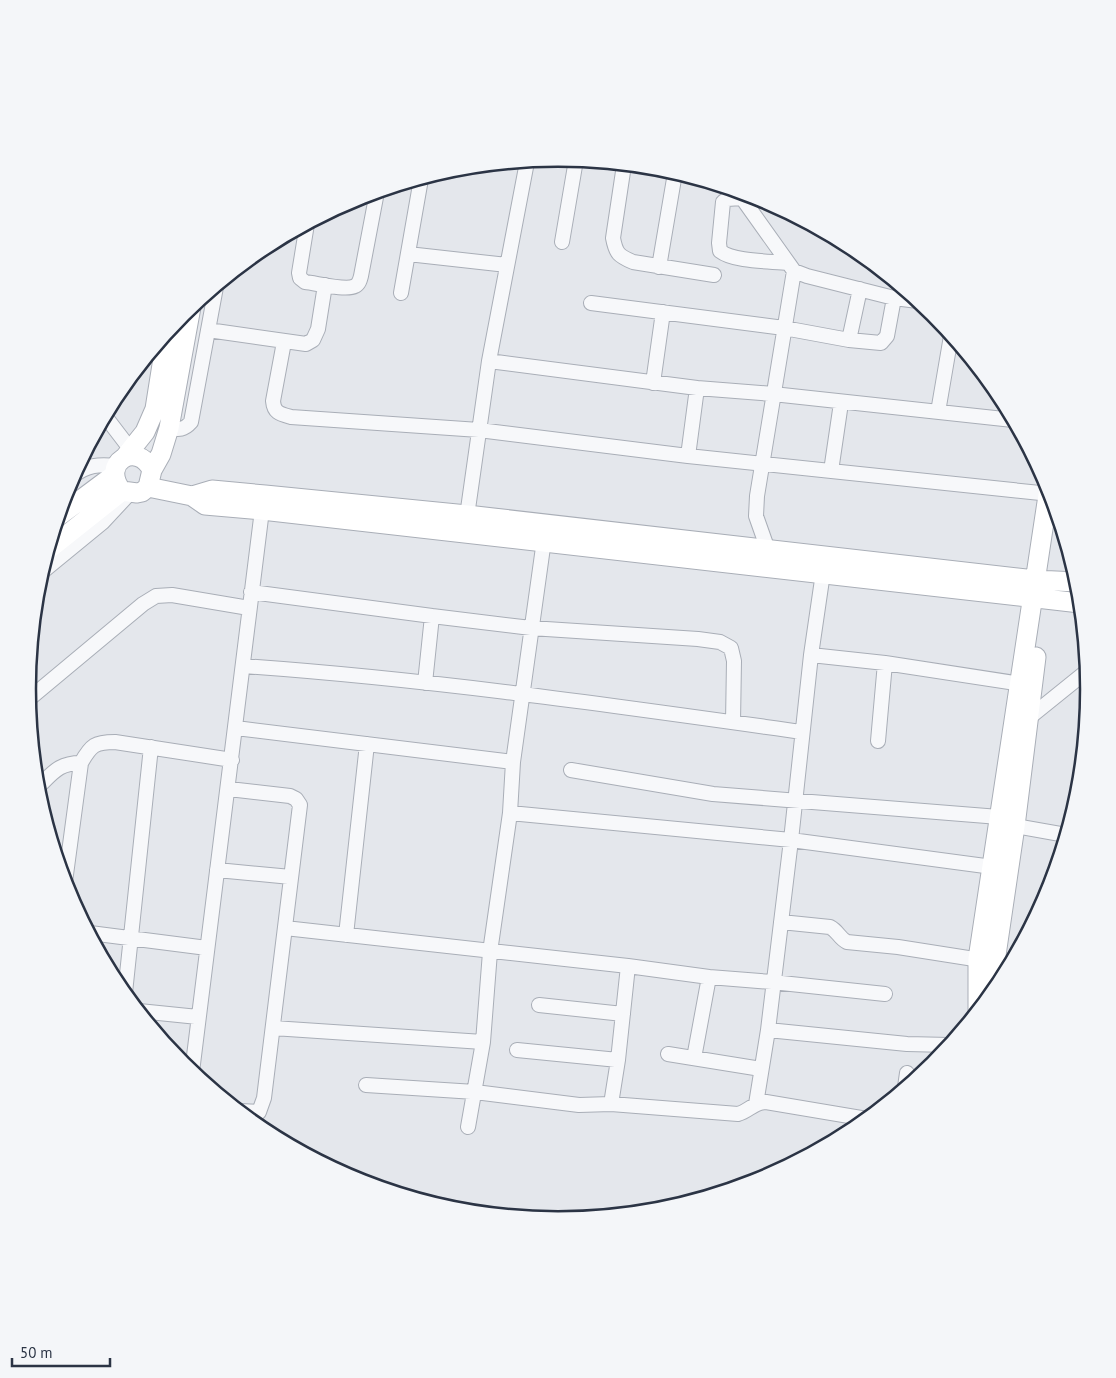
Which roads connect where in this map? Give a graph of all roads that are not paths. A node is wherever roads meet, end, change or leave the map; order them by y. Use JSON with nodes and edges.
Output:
{"nodes":[{"id":1,"x":575,"y":167,"type":"edge"},
{"id":2,"x":526,"y":168,"type":"edge"},
{"id":3,"x":623,"y":172,"type":"edge"},
{"id":4,"x":674,"y":180,"type":"edge"},
{"id":5,"x":420,"y":186,"type":"edge"},
{"id":6,"x":732,"y":197,"type":"edge"},
{"id":7,"x":375,"y":201,"type":"edge"},
{"id":8,"x":748,"y":203,"type":"edge"},
{"id":9,"x":306,"y":232,"type":"edge"},
{"id":10,"x":562,"y":242,"type":"dead end"},
{"id":11,"x":408,"y":254,"type":"junction"},
{"id":12,"x":507,"y":265,"type":"junction"},
{"id":13,"x":659,"y":266,"type":"junction"},
{"id":14,"x":791,"y":267,"type":"junction"},
{"id":15,"x":714,"y":275,"type":"dead end"},
{"id":16,"x":325,"y":285,"type":"junction"},
{"id":17,"x":860,"y":289,"type":"junction"},
{"id":18,"x":401,"y":293,"type":"dead end"},
{"id":19,"x":214,"y":297,"type":"edge"},
{"id":20,"x":894,"y":298,"type":"junction"},
{"id":21,"x":905,"y":299,"type":"edge"},
{"id":22,"x":591,"y":303,"type":"dead end"},
{"id":23,"x":662,"y":312,"type":"junction"},
{"id":24,"x":189,"y":320,"type":"edge"},
{"id":25,"x":784,"y":328,"type":"junction"},
{"id":26,"x":208,"y":330,"type":"junction"},
{"id":27,"x":849,"y":340,"type":"junction"},
{"id":28,"x":284,"y":342,"type":"junction"},
{"id":29,"x":950,"y":345,"type":"edge"},
{"id":30,"x":162,"y":349,"type":"edge"},
{"id":31,"x":489,"y":361,"type":"junction"},
{"id":32,"x":653,"y":383,"type":"junction"},
{"id":33,"x":697,"y":388,"type":"junction"},
{"id":34,"x":773,"y":394,"type":"junction"},
{"id":35,"x":841,"y":403,"type":"junction"},
{"id":36,"x":938,"y":412,"type":"junction"},
{"id":37,"x":1004,"y":419,"type":"edge"},
{"id":38,"x":108,"y":425,"type":"edge"},
{"id":39,"x":170,"y":428,"type":"junction"},
{"id":40,"x":479,"y":430,"type":"junction"},
{"id":41,"x":688,"y":456,"type":"junction"},
{"id":42,"x":762,"y":464,"type":"junction"},
{"id":43,"x":85,"y":468,"type":"edge"},
{"id":44,"x":154,"y":470,"type":"junction"},
{"id":45,"x":831,"y":471,"type":"junction"},
{"id":46,"x":123,"y":472,"type":"junction"},
{"id":47,"x":1041,"y":491,"type":"edge"},
{"id":48,"x":185,"y":495,"type":"junction"},
{"id":49,"x":263,"y":502,"type":"junction"},
{"id":50,"x":1047,"y":509,"type":"edge"},
{"id":51,"x":68,"y":510,"type":"edge"},
{"id":52,"x":466,"y":524,"type":"junction"},
{"id":53,"x":1054,"y":527,"type":"edge"},
{"id":54,"x":544,"y":533,"type":"junction"},
{"id":55,"x":59,"y":539,"type":"edge"},
{"id":56,"x":768,"y":550,"type":"junction"},
{"id":57,"x":52,"y":564,"type":"edge"},
{"id":58,"x":824,"y":565,"type":"junction"},
{"id":59,"x":1040,"y":581,"type":"junction"},
{"id":60,"x":1069,"y":582,"type":"edge"},
{"id":61,"x":251,"y":592,"type":"junction"},
{"id":62,"x":1038,"y":600,"type":"junction"},
{"id":63,"x":1072,"y":602,"type":"edge"},
{"id":64,"x":249,"y":608,"type":"junction"},
{"id":65,"x":432,"y":616,"type":"junction"},
{"id":66,"x":531,"y":628,"type":"junction"},
{"id":67,"x":811,"y":655,"type":"junction"},
{"id":68,"x":886,"y":663,"type":"junction"},
{"id":69,"x":243,"y":666,"type":"junction"},
{"id":70,"x":1080,"y":677,"type":"edge"},
{"id":71,"x":425,"y":683,"type":"junction"},
{"id":72,"x":1026,"y":684,"type":"junction"},
{"id":73,"x":36,"y":693,"type":"edge"},
{"id":74,"x":522,"y":694,"type":"junction"},
{"id":75,"x":1028,"y":718,"type":"junction"},
{"id":76,"x":734,"y":722,"type":"junction"},
{"id":77,"x":236,"y":728,"type":"junction"},
{"id":78,"x":1012,"y":731,"type":"junction"},
{"id":79,"x":802,"y":732,"type":"junction"},
{"id":80,"x":878,"y":741,"type":"dead end"},
{"id":81,"x":367,"y":744,"type":"junction"},
{"id":82,"x":151,"y":747,"type":"junction"},
{"id":83,"x":232,"y":760,"type":"junction"},
{"id":84,"x":513,"y":762,"type":"junction"},
{"id":85,"x":81,"y":763,"type":"junction"},
{"id":86,"x":571,"y":770,"type":"dead end"},
{"id":87,"x":45,"y":781,"type":"edge"},
{"id":88,"x":229,"y":789,"type":"junction"},
{"id":89,"x":794,"y":800,"type":"junction"},
{"id":90,"x":510,"y":813,"type":"junction"},
{"id":91,"x":1007,"y":822,"type":"junction"},
{"id":92,"x":1059,"y":833,"type":"edge"},
{"id":93,"x":791,"y":840,"type":"junction"},
{"id":94,"x":67,"y":866,"type":"edge"},
{"id":95,"x":1000,"y":868,"type":"junction"},
{"id":96,"x":217,"y":870,"type":"junction"},
{"id":97,"x":291,"y":876,"type":"junction"},
{"id":98,"x":781,"y":922,"type":"junction"},
{"id":99,"x":285,"y":928,"type":"junction"},
{"id":100,"x":97,"y":934,"type":"edge"},
{"id":101,"x":346,"y":935,"type":"junction"},
{"id":102,"x":132,"y":938,"type":"junction"},
{"id":103,"x":207,"y":948,"type":"junction"},
{"id":104,"x":490,"y":952,"type":"junction"},
{"id":105,"x":987,"y":961,"type":"junction"},
{"id":106,"x":628,"y":966,"type":"junction"},
{"id":107,"x":708,"y":977,"type":"junction"},
{"id":108,"x":992,"y":980,"type":"edge"},
{"id":109,"x":126,"y":982,"type":"edge"},
{"id":110,"x":772,"y":982,"type":"junction"},
{"id":111,"x":885,"y":994,"type":"dead end"},
{"id":112,"x":981,"y":995,"type":"edge"},
{"id":113,"x":539,"y":1005,"type":"dead end"},
{"id":114,"x":148,"y":1012,"type":"edge"},
{"id":115,"x":623,"y":1014,"type":"junction"},
{"id":116,"x":198,"y":1017,"type":"junction"},
{"id":117,"x":273,"y":1028,"type":"junction"},
{"id":118,"x":768,"y":1030,"type":"junction"},
{"id":119,"x":483,"y":1042,"type":"junction"},
{"id":120,"x":939,"y":1045,"type":"edge"},
{"id":121,"x":518,"y":1050,"type":"dead end"},
{"id":122,"x":668,"y":1054,"type":"dead end"},
{"id":123,"x":694,"y":1058,"type":"junction"},
{"id":124,"x":618,"y":1060,"type":"junction"},
{"id":125,"x":193,"y":1062,"type":"edge"},
{"id":126,"x":761,"y":1069,"type":"junction"},
{"id":127,"x":366,"y":1085,"type":"dead end"},
{"id":128,"x":475,"y":1092,"type":"junction"},
{"id":129,"x":611,"y":1104,"type":"junction"},
{"id":130,"x":756,"y":1104,"type":"junction"},
{"id":131,"x":252,"y":1112,"type":"edge"},
{"id":132,"x":856,"y":1117,"type":"edge"},
{"id":133,"x":468,"y":1127,"type":"dead end"}],
"edges":[{"from":1,"to":10,"type":"street"},
{"from":2,"to":12,"type":"street"},
{"from":3,"to":13,"type":"street"},
{"from":4,"to":13,"type":"street"},
{"from":5,"to":11,"type":"street"},
{"from":6,"to":14,"type":"street"},
{"from":7,"to":16,"type":"street"},
{"from":8,"to":14,"type":"street"},
{"from":9,"to":16,"type":"street"},
{"from":11,"to":12,"type":"street"},
{"from":11,"to":18,"type":"street"},
{"from":12,"to":31,"type":"street"},
{"from":13,"to":15,"type":"street"},
{"from":14,"to":17,"type":"street"},
{"from":14,"to":25,"type":"street"},
{"from":16,"to":28,"type":"street"},
{"from":17,"to":20,"type":"street"},
{"from":17,"to":27,"type":"street"},
{"from":19,"to":26,"type":"street"},
{"from":20,"to":21,"type":"street"},
{"from":20,"to":27,"type":"street"},
{"from":22,"to":23,"type":"street"},
{"from":23,"to":25,"type":"street"},
{"from":23,"to":32,"type":"street"},
{"from":24,"to":39,"type":"street"},
{"from":25,"to":27,"type":"street"},
{"from":25,"to":34,"type":"street"},
{"from":26,"to":28,"type":"street"},
{"from":26,"to":39,"type":"street"},
{"from":28,"to":40,"type":"street"},
{"from":29,"to":36,"type":"street"},
{"from":30,"to":46,"type":"street"},
{"from":31,"to":32,"type":"street"},
{"from":31,"to":40,"type":"street"},
{"from":32,"to":33,"type":"street"},
{"from":33,"to":34,"type":"street"},
{"from":33,"to":41,"type":"street"},
{"from":34,"to":35,"type":"street"},
{"from":34,"to":42,"type":"street"},
{"from":35,"to":36,"type":"street"},
{"from":35,"to":45,"type":"street"},
{"from":36,"to":37,"type":"street"},
{"from":38,"to":46,"type":"street"},
{"from":39,"to":44,"type":"street"},
{"from":40,"to":41,"type":"street"},
{"from":40,"to":52,"type":"street"},
{"from":41,"to":42,"type":"street"},
{"from":42,"to":45,"type":"street"},
{"from":42,"to":56,"type":"street"},
{"from":43,"to":46,"type":"street"},
{"from":44,"to":46,"type":"street"},
{"from":44,"to":46,"type":"street"},
{"from":44,"to":48,"type":"street"},
{"from":44,"to":48,"type":"street"},
{"from":45,"to":47,"type":"street"},
{"from":46,"to":51,"type":"street"},
{"from":46,"to":55,"type":"street"},
{"from":46,"to":57,"type":"street"},
{"from":48,"to":49,"type":"street"},
{"from":49,"to":52,"type":"street"},
{"from":49,"to":61,"type":"street"},
{"from":50,"to":59,"type":"street"},
{"from":52,"to":54,"type":"street"},
{"from":53,"to":59,"type":"street"},
{"from":54,"to":56,"type":"street"},
{"from":54,"to":58,"type":"street"},
{"from":54,"to":66,"type":"street"},
{"from":56,"to":58,"type":"street"},
{"from":58,"to":59,"type":"street"},
{"from":58,"to":62,"type":"street"},
{"from":58,"to":67,"type":"street"},
{"from":59,"to":60,"type":"street"},
{"from":59,"to":62,"type":"street"},
{"from":61,"to":64,"type":"street"},
{"from":61,"to":65,"type":"street"},
{"from":62,"to":63,"type":"street"},
{"from":62,"to":72,"type":"street"},
{"from":64,"to":69,"type":"street"},
{"from":64,"to":73,"type":"street"},
{"from":65,"to":66,"type":"street"},
{"from":65,"to":71,"type":"street"},
{"from":66,"to":74,"type":"street"},
{"from":66,"to":76,"type":"street"},
{"from":67,"to":68,"type":"street"},
{"from":67,"to":79,"type":"street"},
{"from":68,"to":72,"type":"street"},
{"from":68,"to":80,"type":"street"},
{"from":69,"to":71,"type":"street"},
{"from":69,"to":77,"type":"street"},
{"from":70,"to":75,"type":"street"},
{"from":71,"to":74,"type":"street"},
{"from":72,"to":75,"type":"street"},
{"from":72,"to":78,"type":"street"},
{"from":74,"to":76,"type":"street"},
{"from":74,"to":84,"type":"street"},
{"from":75,"to":78,"type":"street"},
{"from":75,"to":91,"type":"street"},
{"from":76,"to":79,"type":"street"},
{"from":77,"to":81,"type":"street"},
{"from":77,"to":83,"type":"street"},
{"from":78,"to":91,"type":"street"},
{"from":79,"to":89,"type":"street"},
{"from":81,"to":84,"type":"street"},
{"from":81,"to":101,"type":"street"},
{"from":82,"to":83,"type":"street"},
{"from":82,"to":85,"type":"street"},
{"from":82,"to":102,"type":"street"},
{"from":83,"to":88,"type":"street"},
{"from":84,"to":90,"type":"street"},
{"from":85,"to":87,"type":"street"},
{"from":85,"to":94,"type":"street"},
{"from":86,"to":89,"type":"street"},
{"from":88,"to":96,"type":"street"},
{"from":88,"to":97,"type":"street"},
{"from":89,"to":91,"type":"street"},
{"from":89,"to":93,"type":"street"},
{"from":90,"to":93,"type":"street"},
{"from":90,"to":104,"type":"street"},
{"from":91,"to":92,"type":"street"},
{"from":91,"to":95,"type":"street"},
{"from":93,"to":95,"type":"street"},
{"from":93,"to":98,"type":"street"},
{"from":95,"to":105,"type":"street"},
{"from":96,"to":97,"type":"street"},
{"from":96,"to":103,"type":"street"},
{"from":97,"to":99,"type":"street"},
{"from":98,"to":105,"type":"street"},
{"from":98,"to":110,"type":"street"},
{"from":99,"to":101,"type":"street"},
{"from":99,"to":117,"type":"street"},
{"from":100,"to":102,"type":"street"},
{"from":101,"to":104,"type":"street"},
{"from":102,"to":103,"type":"street"},
{"from":102,"to":109,"type":"street"},
{"from":103,"to":116,"type":"street"},
{"from":104,"to":106,"type":"street"},
{"from":104,"to":119,"type":"street"},
{"from":105,"to":108,"type":"street"},
{"from":105,"to":112,"type":"street"},
{"from":106,"to":107,"type":"street"},
{"from":106,"to":115,"type":"street"},
{"from":107,"to":110,"type":"street"},
{"from":107,"to":123,"type":"street"},
{"from":110,"to":111,"type":"street"},
{"from":110,"to":118,"type":"street"},
{"from":113,"to":115,"type":"street"},
{"from":114,"to":116,"type":"street"},
{"from":115,"to":124,"type":"street"},
{"from":116,"to":125,"type":"street"},
{"from":117,"to":119,"type":"street"},
{"from":117,"to":131,"type":"street"},
{"from":118,"to":120,"type":"street"},
{"from":118,"to":126,"type":"street"},
{"from":119,"to":128,"type":"street"},
{"from":121,"to":124,"type":"street"},
{"from":122,"to":123,"type":"street"},
{"from":123,"to":126,"type":"street"},
{"from":124,"to":129,"type":"street"},
{"from":126,"to":130,"type":"street"},
{"from":127,"to":128,"type":"street"},
{"from":128,"to":129,"type":"street"},
{"from":128,"to":133,"type":"street"},
{"from":129,"to":130,"type":"street"},
{"from":130,"to":132,"type":"street"}]}
